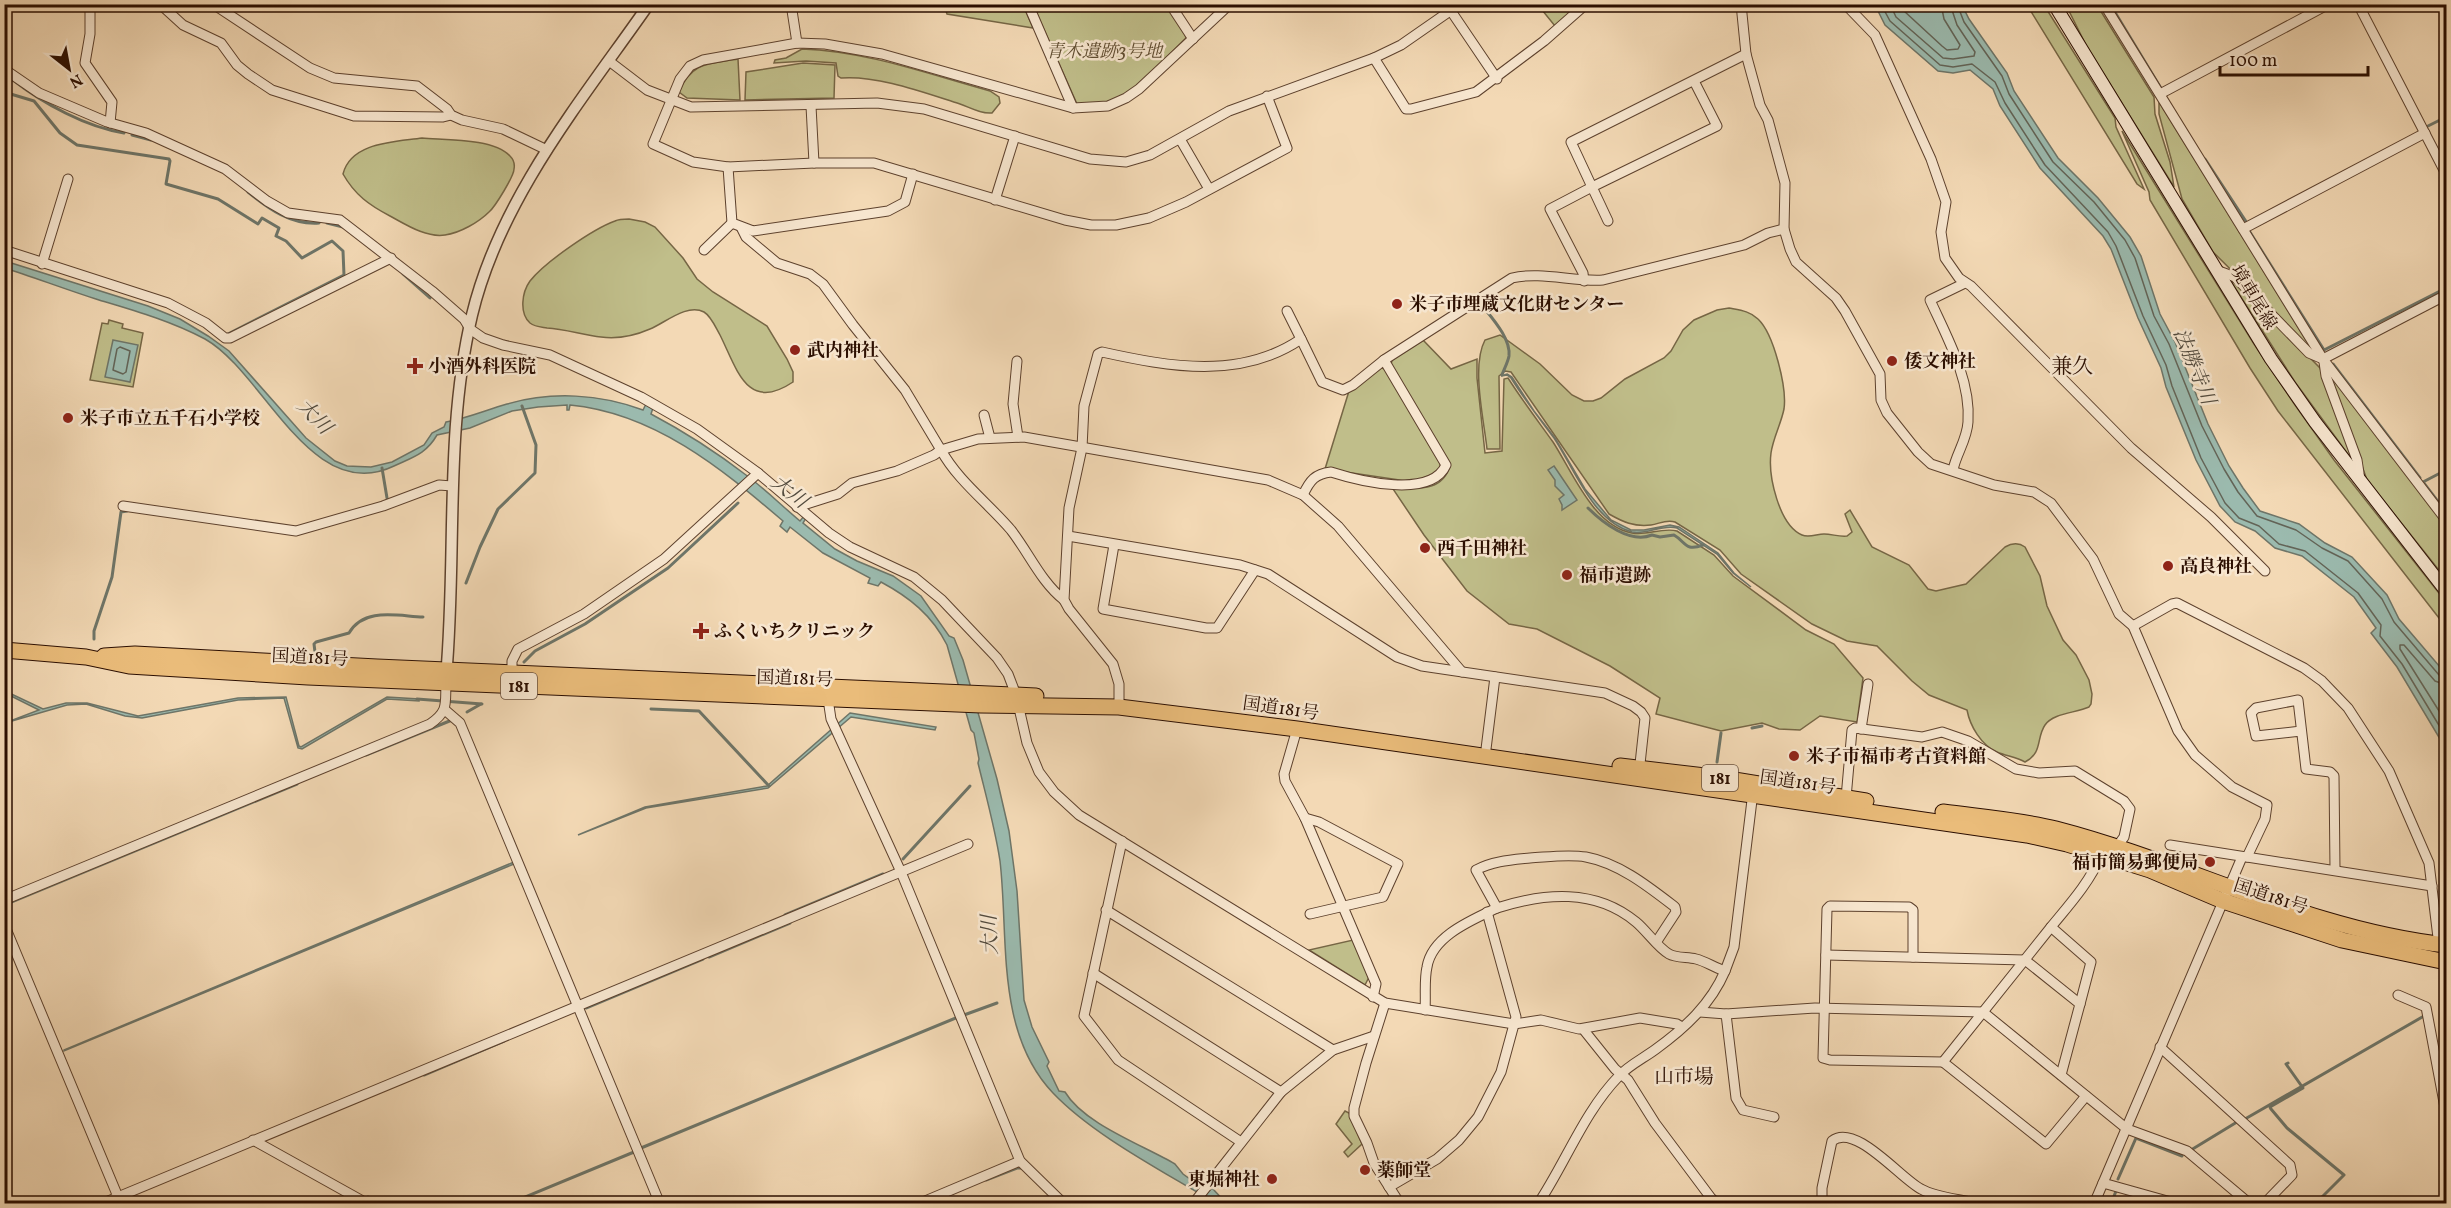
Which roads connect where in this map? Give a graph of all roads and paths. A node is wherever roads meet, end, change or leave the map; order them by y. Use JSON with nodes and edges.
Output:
{"nodes":[{"id":1,"x":90,"y":4,"type":"edge"},
{"id":2,"x":160,"y":4,"type":"edge"},
{"id":3,"x":213,"y":4,"type":"edge"},
{"id":4,"x":649,"y":4,"type":"edge"},
{"id":5,"x":791,"y":4,"type":"edge"},
{"id":6,"x":1028,"y":4,"type":"edge"},
{"id":7,"x":1170,"y":4,"type":"edge"},
{"id":8,"x":1230,"y":4,"type":"edge"},
{"id":9,"x":1460,"y":4,"type":"edge"},
{"id":10,"x":1586,"y":4,"type":"edge"},
{"id":11,"x":1741,"y":4,"type":"edge"},
{"id":12,"x":1845,"y":4,"type":"edge"},
{"id":13,"x":2054,"y":4,"type":"edge"},
{"id":14,"x":2104,"y":4,"type":"edge"},
{"id":15,"x":2329,"y":4,"type":"edge"},
{"id":16,"x":2358,"y":4,"type":"edge"},
{"id":17,"x":1451,"y":11,"type":"junction"},
{"id":18,"x":1193,"y":39,"type":"junction"},
{"id":19,"x":797,"y":43,"type":"junction"},
{"id":20,"x":1746,"y":54,"type":"junction"},
{"id":21,"x":1374,"y":58,"type":"junction"},
{"id":22,"x":609,"y":61,"type":"junction"},
{"id":23,"x":4,"y":69,"type":"edge"},
{"id":24,"x":1497,"y":79,"type":"junction"},
{"id":25,"x":1694,"y":81,"type":"junction"},
{"id":26,"x":2160,"y":94,"type":"junction"},
{"id":27,"x":1267,"y":96,"type":"junction"},
{"id":28,"x":670,"y":100,"type":"junction"},
{"id":29,"x":811,"y":106,"type":"junction"},
{"id":30,"x":1073,"y":108,"type":"junction"},
{"id":31,"x":450,"y":115,"type":"junction"},
{"id":32,"x":110,"y":123,"type":"junction"},
{"id":33,"x":2425,"y":133,"type":"junction"},
{"id":34,"x":1015,"y":136,"type":"junction"},
{"id":35,"x":1180,"y":139,"type":"junction"},
{"id":36,"x":547,"y":150,"type":"junction"},
{"id":37,"x":814,"y":162,"type":"junction"},
{"id":38,"x":728,"y":167,"type":"junction"},
{"id":39,"x":913,"y":174,"type":"junction"},
{"id":40,"x":2446,"y":174,"type":"edge"},
{"id":41,"x":68,"y":179,"type":"dead end"},
{"id":42,"x":1592,"y":187,"type":"junction"},
{"id":43,"x":1209,"y":189,"type":"junction"},
{"id":44,"x":995,"y":200,"type":"junction"},
{"id":45,"x":1608,"y":221,"type":"dead end"},
{"id":46,"x":736,"y":225,"type":"junction"},
{"id":47,"x":1784,"y":229,"type":"junction"},
{"id":48,"x":2243,"y":229,"type":"junction"},
{"id":49,"x":4,"y":250,"type":"edge"},
{"id":50,"x":704,"y":250,"type":"dead end"},
{"id":51,"x":391,"y":258,"type":"junction"},
{"id":52,"x":42,"y":264,"type":"junction"},
{"id":53,"x":2217,"y":270,"type":"junction"},
{"id":54,"x":1584,"y":281,"type":"junction"},
{"id":55,"x":1965,"y":283,"type":"junction"},
{"id":56,"x":2446,"y":296,"type":"edge"},
{"id":57,"x":1287,"y":311,"type":"dead end"},
{"id":58,"x":470,"y":329,"type":"junction"},
{"id":59,"x":1301,"y":339,"type":"junction"},
{"id":60,"x":2323,"y":359,"type":"junction"},
{"id":61,"x":1017,"y":360,"type":"dead end"},
{"id":62,"x":1384,"y":360,"type":"junction"},
{"id":63,"x":984,"y":415,"type":"dead end"},
{"id":64,"x":1018,"y":437,"type":"junction"},
{"id":65,"x":990,"y":438,"type":"junction"},
{"id":66,"x":1082,"y":448,"type":"junction"},
{"id":67,"x":941,"y":450,"type":"junction"},
{"id":68,"x":1953,"y":470,"type":"junction"},
{"id":69,"x":756,"y":476,"type":"junction"},
{"id":70,"x":2360,"y":481,"type":"junction"},
{"id":71,"x":452,"y":486,"type":"junction"},
{"id":72,"x":1303,"y":495,"type":"junction"},
{"id":73,"x":123,"y":506,"type":"dead end"},
{"id":74,"x":797,"y":507,"type":"junction"},
{"id":75,"x":2446,"y":520,"type":"edge"},
{"id":76,"x":1068,"y":536,"type":"junction"},
{"id":77,"x":1114,"y":545,"type":"junction"},
{"id":78,"x":1256,"y":570,"type":"junction"},
{"id":79,"x":2265,"y":571,"type":"dead end"},
{"id":80,"x":2446,"y":591,"type":"edge"},
{"id":81,"x":1064,"y":600,"type":"junction"},
{"id":82,"x":2133,"y":626,"type":"junction"},
{"id":83,"x":4,"y":650,"type":"edge"},
{"id":84,"x":1462,"y":672,"type":"junction"},
{"id":85,"x":512,"y":673,"type":"junction"},
{"id":86,"x":446,"y":676,"type":"junction"},
{"id":87,"x":1494,"y":677,"type":"junction"},
{"id":88,"x":1868,"y":684,"type":"dead end"},
{"id":89,"x":952,"y":698,"type":"junction"},
{"id":90,"x":828,"y":699,"type":"junction"},
{"id":91,"x":1017,"y":700,"type":"junction"},
{"id":92,"x":1118,"y":704,"type":"junction"},
{"id":93,"x":445,"y":710,"type":"junction"},
{"id":94,"x":1297,"y":729,"type":"junction"},
{"id":95,"x":1862,"y":729,"type":"junction"},
{"id":96,"x":2301,"y":731,"type":"junction"},
{"id":97,"x":1486,"y":752,"type":"junction"},
{"id":98,"x":1638,"y":774,"type":"junction"},
{"id":99,"x":1753,"y":789,"type":"junction"},
{"id":100,"x":1846,"y":798,"type":"junction"},
{"id":101,"x":1305,"y":818,"type":"junction"},
{"id":102,"x":1122,"y":841,"type":"junction"},
{"id":103,"x":968,"y":844,"type":"dead end"},
{"id":104,"x":2170,"y":845,"type":"dead end"},
{"id":105,"x":2116,"y":848,"type":"junction"},
{"id":106,"x":2101,"y":855,"type":"junction"},
{"id":107,"x":2245,"y":857,"type":"junction"},
{"id":108,"x":2335,"y":869,"type":"junction"},
{"id":109,"x":901,"y":872,"type":"junction"},
{"id":110,"x":2432,"y":886,"type":"junction"},
{"id":111,"x":2226,"y":895,"type":"junction"},
{"id":112,"x":4,"y":900,"type":"edge"},
{"id":113,"x":1343,"y":907,"type":"junction"},
{"id":114,"x":1497,"y":908,"type":"junction"},
{"id":115,"x":1106,"y":910,"type":"junction"},
{"id":116,"x":1487,"y":912,"type":"junction"},
{"id":117,"x":1310,"y":914,"type":"dead end"},
{"id":118,"x":4,"y":924,"type":"edge"},
{"id":119,"x":2051,"y":927,"type":"junction"},
{"id":120,"x":1657,"y":942,"type":"junction"},
{"id":121,"x":2442,"y":945,"type":"edge"},
{"id":122,"x":1826,"y":955,"type":"junction"},
{"id":123,"x":1913,"y":957,"type":"junction"},
{"id":124,"x":2025,"y":960,"type":"junction"},
{"id":125,"x":2445,"y":965,"type":"edge"},
{"id":126,"x":1725,"y":971,"type":"junction"},
{"id":127,"x":1093,"y":973,"type":"junction"},
{"id":128,"x":2398,"y":994,"type":"dead end"},
{"id":129,"x":1373,"y":997,"type":"junction"},
{"id":130,"x":1385,"y":1003,"type":"junction"},
{"id":131,"x":2080,"y":1004,"type":"junction"},
{"id":132,"x":578,"y":1006,"type":"junction"},
{"id":133,"x":1425,"y":1010,"type":"junction"},
{"id":134,"x":1824,"y":1010,"type":"junction"},
{"id":135,"x":1700,"y":1012,"type":"junction"},
{"id":136,"x":1983,"y":1012,"type":"junction"},
{"id":137,"x":1726,"y":1014,"type":"junction"},
{"id":138,"x":1514,"y":1024,"type":"junction"},
{"id":139,"x":1682,"y":1027,"type":"junction"},
{"id":140,"x":1583,"y":1029,"type":"junction"},
{"id":141,"x":1374,"y":1036,"type":"junction"},
{"id":142,"x":2160,"y":1047,"type":"junction"},
{"id":143,"x":1333,"y":1050,"type":"junction"},
{"id":144,"x":1943,"y":1062,"type":"junction"},
{"id":145,"x":1620,"y":1074,"type":"junction"},
{"id":146,"x":2061,"y":1075,"type":"junction"},
{"id":147,"x":1281,"y":1092,"type":"junction"},
{"id":148,"x":2086,"y":1096,"type":"junction"},
{"id":149,"x":2446,"y":1113,"type":"edge"},
{"id":150,"x":1774,"y":1117,"type":"dead end"},
{"id":151,"x":2127,"y":1129,"type":"junction"},
{"id":152,"x":253,"y":1140,"type":"junction"},
{"id":153,"x":1241,"y":1142,"type":"junction"},
{"id":154,"x":1020,"y":1161,"type":"junction"},
{"id":155,"x":2103,"y":1182,"type":"junction"},
{"id":156,"x":1389,"y":1187,"type":"junction"},
{"id":157,"x":119,"y":1200,"type":"edge"},
{"id":158,"x":102,"y":1203,"type":"edge"},
{"id":159,"x":368,"y":1203,"type":"edge"},
{"id":160,"x":660,"y":1203,"type":"edge"},
{"id":161,"x":918,"y":1203,"type":"edge"},
{"id":162,"x":1064,"y":1203,"type":"edge"},
{"id":163,"x":1193,"y":1203,"type":"edge"},
{"id":164,"x":1400,"y":1203,"type":"edge"},
{"id":165,"x":1538,"y":1203,"type":"edge"},
{"id":166,"x":1718,"y":1203,"type":"edge"},
{"id":167,"x":1822,"y":1203,"type":"edge"},
{"id":168,"x":1979,"y":1203,"type":"edge"},
{"id":169,"x":2094,"y":1203,"type":"edge"},
{"id":170,"x":2178,"y":1203,"type":"edge"},
{"id":171,"x":2250,"y":1203,"type":"edge"},
{"id":172,"x":2264,"y":1203,"type":"edge"}],
"edges":[{"from":1,"to":32,"type":"street"},
{"from":2,"to":31,"type":"street"},
{"from":3,"to":31,"type":"street"},
{"from":4,"to":22,"type":"street"},
{"from":5,"to":19,"type":"street"},
{"from":6,"to":30,"type":"street"},
{"from":7,"to":18,"type":"street"},
{"from":8,"to":18,"type":"street"},
{"from":9,"to":17,"type":"street"},
{"from":10,"to":24,"type":"street"},
{"from":11,"to":20,"type":"street"},
{"from":12,"to":55,"type":"street"},
{"from":13,"to":53,"type":"main road","name":"境車尾線"},
{"from":14,"to":26,"type":"street"},
{"from":15,"to":26,"type":"street"},
{"from":16,"to":33,"type":"street"},
{"from":17,"to":21,"type":"street"},
{"from":17,"to":24,"type":"street"},
{"from":18,"to":30,"type":"street"},
{"from":19,"to":28,"type":"street"},
{"from":19,"to":30,"type":"street"},
{"from":20,"to":25,"type":"street"},
{"from":20,"to":47,"type":"street"},
{"from":21,"to":24,"type":"street"},
{"from":21,"to":27,"type":"street"},
{"from":22,"to":28,"type":"street"},
{"from":22,"to":36,"type":"street"},
{"from":23,"to":32,"type":"street"},
{"from":25,"to":42,"type":"street"},
{"from":25,"to":42,"type":"street"},
{"from":26,"to":48,"type":"street"},
{"from":27,"to":35,"type":"street"},
{"from":27,"to":43,"type":"street"},
{"from":28,"to":29,"type":"street"},
{"from":28,"to":38,"type":"street"},
{"from":29,"to":34,"type":"street"},
{"from":29,"to":37,"type":"street"},
{"from":31,"to":36,"type":"street"},
{"from":32,"to":51,"type":"street"},
{"from":33,"to":40,"type":"street"},
{"from":33,"to":48,"type":"street"},
{"from":34,"to":35,"type":"street"},
{"from":34,"to":44,"type":"street"},
{"from":35,"to":43,"type":"street"},
{"from":36,"to":58,"type":"street"},
{"from":37,"to":38,"type":"street"},
{"from":37,"to":39,"type":"street"},
{"from":38,"to":46,"type":"street"},
{"from":39,"to":44,"type":"street"},
{"from":39,"to":46,"type":"street"},
{"from":41,"to":52,"type":"street"},
{"from":42,"to":45,"type":"street"},
{"from":42,"to":54,"type":"street"},
{"from":43,"to":44,"type":"street"},
{"from":46,"to":50,"type":"street"},
{"from":46,"to":67,"type":"street"},
{"from":47,"to":54,"type":"street"},
{"from":47,"to":68,"type":"street"},
{"from":48,"to":60,"type":"street"},
{"from":49,"to":52,"type":"street"},
{"from":51,"to":52,"type":"street"},
{"from":51,"to":58,"type":"street"},
{"from":53,"to":60,"type":"street"},
{"from":53,"to":70,"type":"main road","name":"境車尾線"},
{"from":54,"to":62,"type":"street"},
{"from":55,"to":68,"type":"street"},
{"from":55,"to":79,"type":"street"},
{"from":56,"to":60,"type":"street"},
{"from":57,"to":59,"type":"street"},
{"from":58,"to":69,"type":"street"},
{"from":58,"to":71,"type":"street"},
{"from":59,"to":62,"type":"street"},
{"from":59,"to":66,"type":"street"},
{"from":60,"to":70,"type":"street"},
{"from":60,"to":75,"type":"street"},
{"from":61,"to":64,"type":"street"},
{"from":62,"to":72,"type":"street"},
{"from":63,"to":65,"type":"street"},
{"from":64,"to":65,"type":"street"},
{"from":64,"to":66,"type":"street"},
{"from":65,"to":67,"type":"street"},
{"from":66,"to":72,"type":"street"},
{"from":66,"to":76,"type":"street"},
{"from":67,"to":74,"type":"street"},
{"from":67,"to":81,"type":"street"},
{"from":68,"to":82,"type":"street"},
{"from":69,"to":74,"type":"street"},
{"from":69,"to":85,"type":"street"},
{"from":70,"to":80,"type":"main road","name":"境車尾線"},
{"from":71,"to":73,"type":"street"},
{"from":71,"to":86,"type":"street"},
{"from":72,"to":84,"type":"street"},
{"from":74,"to":91,"type":"street"},
{"from":76,"to":77,"type":"street"},
{"from":76,"to":81,"type":"street"},
{"from":77,"to":78,"type":"street"},
{"from":77,"to":78,"type":"street"},
{"from":78,"to":84,"type":"street"},
{"from":81,"to":92,"type":"street"},
{"from":82,"to":107,"type":"street"},
{"from":82,"to":110,"type":"street"},
{"from":83,"to":86,"type":"highway","name":"国道181号","number":"181"},
{"from":84,"to":87,"type":"street"},
{"from":85,"to":86,"type":"highway","name":"国道181号","number":"181"},
{"from":85,"to":89,"type":"highway","name":"国道181号","number":"181"},
{"from":86,"to":90,"type":"highway","name":"国道181号","number":"181"},
{"from":86,"to":93,"type":"street"},
{"from":87,"to":97,"type":"street"},
{"from":87,"to":98,"type":"street"},
{"from":88,"to":95,"type":"street"},
{"from":89,"to":90,"type":"highway","name":"国道181号","number":"181"},
{"from":89,"to":91,"type":"highway","name":"国道181号","number":"181"},
{"from":90,"to":109,"type":"street"},
{"from":91,"to":92,"type":"highway","name":"国道181号","number":"181"},
{"from":91,"to":102,"type":"street"},
{"from":92,"to":94,"type":"highway","name":"国道181号","number":"181"},
{"from":92,"to":97,"type":"highway","name":"国道181号","number":"181"},
{"from":93,"to":112,"type":"street"},
{"from":93,"to":132,"type":"street"},
{"from":94,"to":97,"type":"highway","name":"国道181号","number":"181"},
{"from":94,"to":101,"type":"street"},
{"from":95,"to":100,"type":"street"},
{"from":95,"to":105,"type":"street"},
{"from":96,"to":96,"type":"street"},
{"from":96,"to":108,"type":"street"},
{"from":97,"to":98,"type":"highway","name":"国道181号","number":"181"},
{"from":98,"to":99,"type":"highway","name":"国道181号","number":"181"},
{"from":99,"to":100,"type":"highway","name":"国道181号","number":"181"},
{"from":99,"to":106,"type":"highway","name":"国道181号","number":"181"},
{"from":99,"to":126,"type":"street"},
{"from":100,"to":105,"type":"highway","name":"国道181号","number":"181"},
{"from":101,"to":113,"type":"street"},
{"from":101,"to":113,"type":"street"},
{"from":102,"to":115,"type":"street"},
{"from":102,"to":129,"type":"street"},
{"from":103,"to":109,"type":"street"},
{"from":104,"to":107,"type":"street"},
{"from":105,"to":106,"type":"street"},
{"from":105,"to":111,"type":"highway","name":"国道181号","number":"181"},
{"from":106,"to":111,"type":"highway","name":"国道181号","number":"181"},
{"from":106,"to":119,"type":"street"},
{"from":107,"to":108,"type":"street"},
{"from":107,"to":111,"type":"street"},
{"from":108,"to":110,"type":"street"},
{"from":109,"to":132,"type":"street"},
{"from":109,"to":154,"type":"street"},
{"from":110,"to":121,"type":"street"},
{"from":111,"to":121,"type":"highway","name":"国道181号","number":"181"},
{"from":111,"to":125,"type":"highway","name":"国道181号","number":"181"},
{"from":111,"to":142,"type":"street"},
{"from":113,"to":117,"type":"street"},
{"from":113,"to":129,"type":"street"},
{"from":114,"to":116,"type":"street"},
{"from":114,"to":120,"type":"street"},
{"from":114,"to":120,"type":"street"},
{"from":115,"to":127,"type":"street"},
{"from":115,"to":143,"type":"street"},
{"from":116,"to":133,"type":"street"},
{"from":116,"to":138,"type":"street"},
{"from":118,"to":157,"type":"street"},
{"from":119,"to":124,"type":"street"},
{"from":119,"to":131,"type":"street"},
{"from":120,"to":126,"type":"street"},
{"from":121,"to":125,"type":"street"},
{"from":122,"to":123,"type":"street"},
{"from":122,"to":123,"type":"street"},
{"from":122,"to":134,"type":"street"},
{"from":123,"to":124,"type":"street"},
{"from":124,"to":131,"type":"street"},
{"from":124,"to":136,"type":"street"},
{"from":126,"to":135,"type":"street"},
{"from":127,"to":147,"type":"street"},
{"from":127,"to":153,"type":"street"},
{"from":128,"to":149,"type":"street"},
{"from":129,"to":130,"type":"street"},
{"from":130,"to":133,"type":"street"},
{"from":130,"to":141,"type":"street"},
{"from":131,"to":146,"type":"street"},
{"from":132,"to":152,"type":"street"},
{"from":132,"to":160,"type":"street"},
{"from":133,"to":138,"type":"street"},
{"from":134,"to":136,"type":"street"},
{"from":134,"to":137,"type":"street"},
{"from":134,"to":144,"type":"street"},
{"from":135,"to":137,"type":"street"},
{"from":135,"to":139,"type":"street"},
{"from":136,"to":144,"type":"street"},
{"from":136,"to":146,"type":"street"},
{"from":137,"to":150,"type":"street"},
{"from":138,"to":140,"type":"street"},
{"from":138,"to":156,"type":"street"},
{"from":139,"to":140,"type":"street"},
{"from":139,"to":145,"type":"street"},
{"from":140,"to":145,"type":"street"},
{"from":141,"to":143,"type":"street"},
{"from":141,"to":156,"type":"street"},
{"from":142,"to":151,"type":"street"},
{"from":142,"to":172,"type":"street"},
{"from":143,"to":147,"type":"street"},
{"from":144,"to":148,"type":"street"},
{"from":145,"to":165,"type":"street"},
{"from":145,"to":166,"type":"street"},
{"from":146,"to":148,"type":"street"},
{"from":147,"to":153,"type":"street"},
{"from":148,"to":151,"type":"street"},
{"from":151,"to":155,"type":"street"},
{"from":151,"to":171,"type":"street"},
{"from":152,"to":157,"type":"street"},
{"from":152,"to":159,"type":"street"},
{"from":153,"to":163,"type":"street"},
{"from":154,"to":161,"type":"street"},
{"from":154,"to":162,"type":"street"},
{"from":155,"to":169,"type":"street"},
{"from":155,"to":170,"type":"street"},
{"from":156,"to":164,"type":"street"},
{"from":157,"to":158,"type":"street"},
{"from":167,"to":168,"type":"street"}]}
